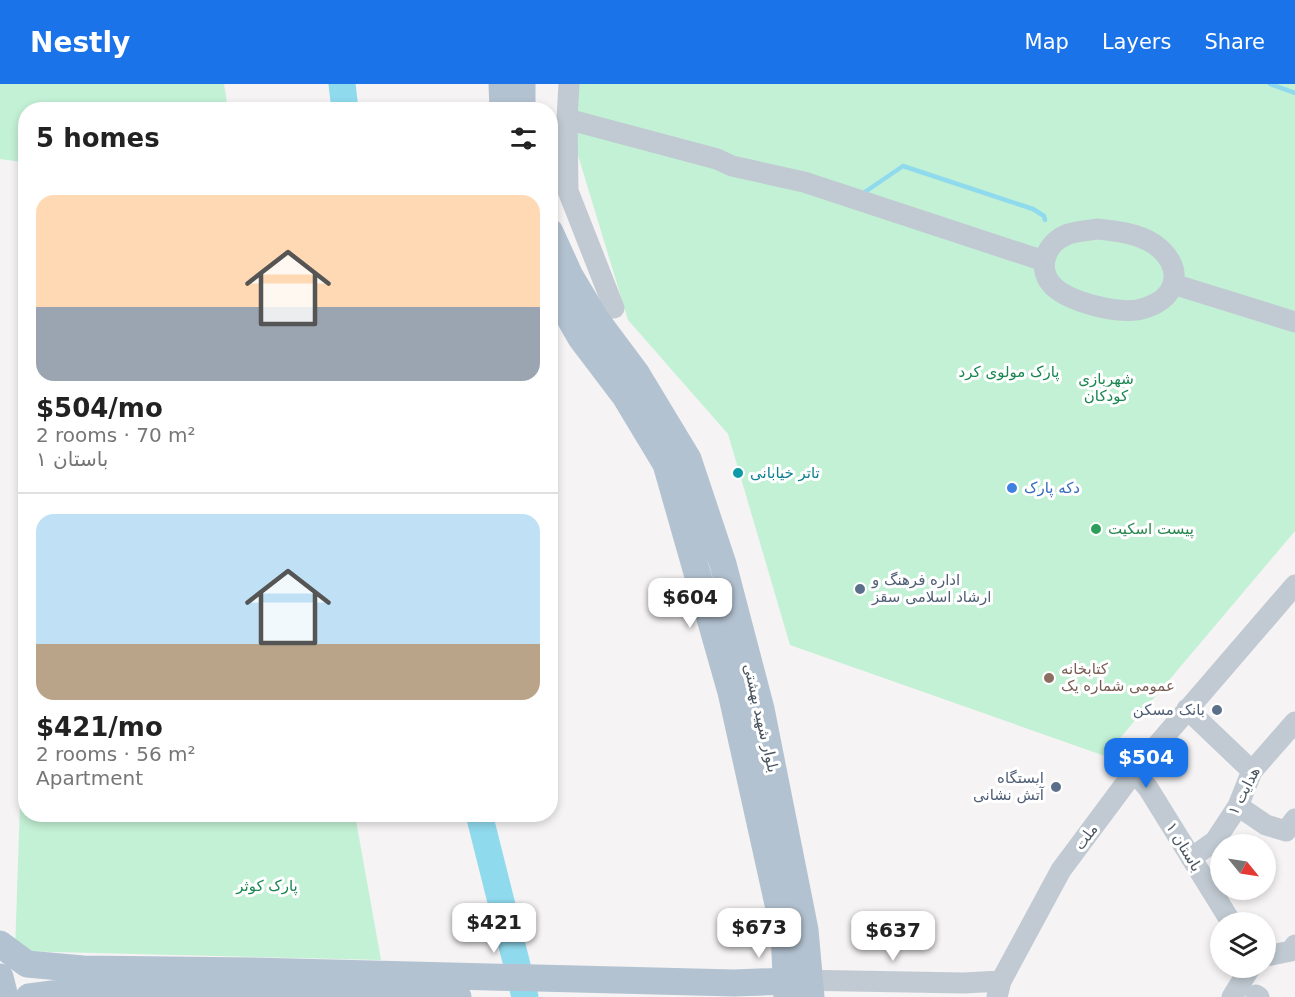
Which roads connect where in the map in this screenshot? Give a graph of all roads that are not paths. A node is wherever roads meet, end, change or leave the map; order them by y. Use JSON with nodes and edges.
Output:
{"nodes":[{"id":1,"x":502,"y":84,"type":"edge"},
{"id":2,"x":522,"y":84,"type":"edge"},
{"id":3,"x":569,"y":84,"type":"edge"},
{"id":4,"x":503,"y":102,"type":"edge"},
{"id":5,"x":522,"y":102,"type":"edge"},
{"id":6,"x":567,"y":119,"type":"junction"},
{"id":7,"x":558,"y":250,"type":"edge"},
{"id":8,"x":1044,"y":261,"type":"junction"},
{"id":9,"x":1173,"y":284,"type":"junction"},
{"id":10,"x":558,"y":298,"type":"edge"},
{"id":11,"x":614,"y":308,"type":"dead end"},
{"id":12,"x":1295,"y":322,"type":"edge"},
{"id":13,"x":1291,"y":597,"type":"edge"},
{"id":14,"x":1187,"y":709,"type":"junction"},
{"id":15,"x":1295,"y":722,"type":"edge"},
{"id":16,"x":1252,"y":771,"type":"junction"},
{"id":17,"x":1134,"y":772,"type":"junction"},
{"id":18,"x":1238,"y":806,"type":"junction"},
{"id":19,"x":1295,"y":819,"type":"edge"},
{"id":20,"x":1191,"y":858,"type":"junction"},
{"id":21,"x":1226,"y":912,"type":"edge"},
{"id":22,"x":0,"y":944,"type":"edge"},
{"id":23,"x":1295,"y":945,"type":"edge"},
{"id":24,"x":1276,"y":954,"type":"edge"},
{"id":25,"x":0,"y":977,"type":"edge"},
{"id":26,"x":1244,"y":978,"type":"edge"},
{"id":27,"x":252,"y":982,"type":"junction"},
{"id":28,"x":799,"y":989,"type":"edge"},
{"id":29,"x":999,"y":989,"type":"edge"},
{"id":30,"x":65,"y":994,"type":"edge"},
{"id":31,"x":5,"y":997,"type":"edge"},
{"id":32,"x":29,"y":997,"type":"edge"},
{"id":33,"x":458,"y":997,"type":"edge"},
{"id":34,"x":1232,"y":997,"type":"edge"}],
"edges":[{"from":1,"to":4,"type":"main road"},
{"from":2,"to":5,"type":"main road"},
{"from":3,"to":6,"type":"street"},
{"from":6,"to":8,"type":"street"},
{"from":6,"to":11,"type":"street"},
{"from":7,"to":28,"type":"main road","name":"بلوار شهید بهشتی"},
{"from":8,"to":9,"type":"street"},
{"from":8,"to":9,"type":"street"},
{"from":9,"to":12,"type":"street"},
{"from":10,"to":28,"type":"main road","name":"بلوار شهید بهشتی"},
{"from":13,"to":14,"type":"street","name":"ملت"},
{"from":14,"to":16,"type":"street"},
{"from":14,"to":17,"type":"street","name":"ملت"},
{"from":15,"to":16,"type":"street","name":"هدایت ۱"},
{"from":16,"to":18,"type":"street","name":"هدایت ۱"},
{"from":17,"to":20,"type":"street","name":"باستان ۱"},
{"from":17,"to":29,"type":"street","name":"ملت"},
{"from":18,"to":19,"type":"street"},
{"from":18,"to":20,"type":"street","name":"هدایت ۱"},
{"from":20,"to":21,"type":"street","name":"باستان ۱"},
{"from":22,"to":27,"type":"main road"},
{"from":23,"to":24,"type":"street"},
{"from":25,"to":31,"type":"main road"},
{"from":26,"to":34,"type":"street"},
{"from":27,"to":28,"type":"main road"},
{"from":27,"to":30,"type":"main road"},
{"from":27,"to":33,"type":"main road"},
{"from":28,"to":29,"type":"street"},
{"from":30,"to":32,"type":"main road"}]}
